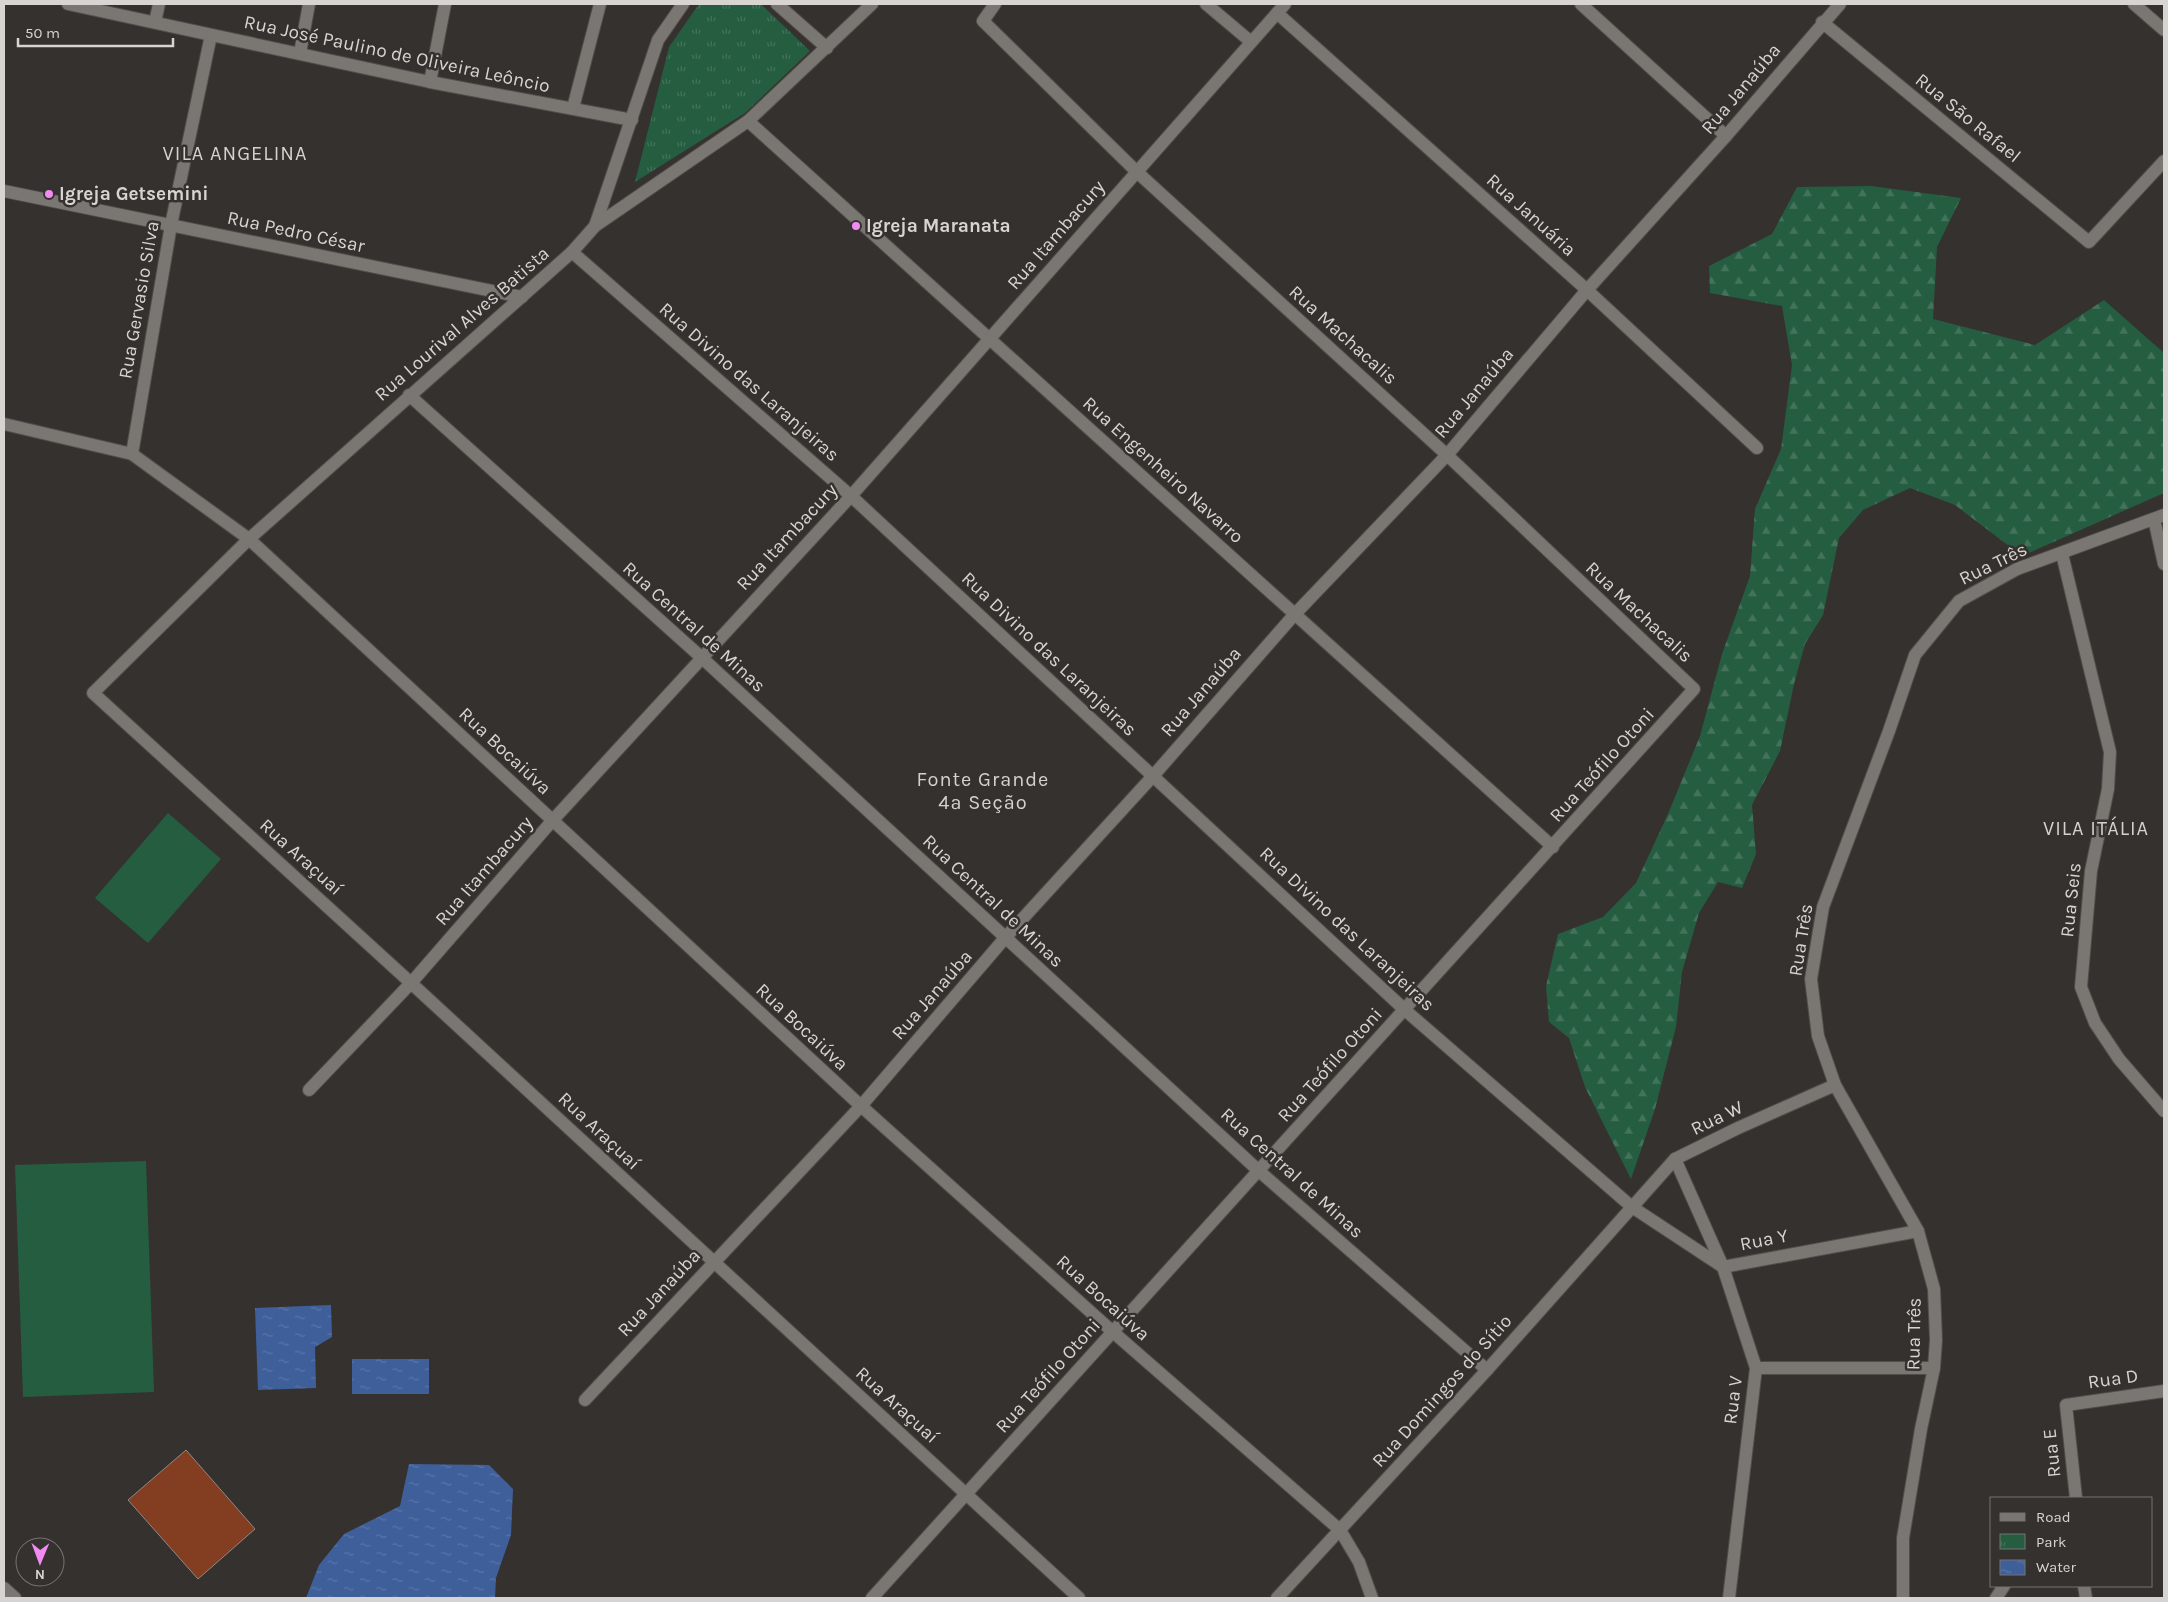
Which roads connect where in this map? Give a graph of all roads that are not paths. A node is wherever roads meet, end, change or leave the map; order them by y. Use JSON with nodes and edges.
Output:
{"nodes":[{"id":1,"x":68,"y":4,"type":"edge"},
{"id":2,"x":159,"y":4,"type":"edge"},
{"id":3,"x":309,"y":4,"type":"edge"},
{"id":4,"x":445,"y":4,"type":"edge"},
{"id":5,"x":600,"y":4,"type":"edge"},
{"id":6,"x":683,"y":4,"type":"edge"},
{"id":7,"x":777,"y":4,"type":"edge"},
{"id":8,"x":872,"y":4,"type":"edge"},
{"id":9,"x":994,"y":4,"type":"edge"},
{"id":10,"x":1206,"y":4,"type":"edge"},
{"id":11,"x":1581,"y":4,"type":"edge"},
{"id":12,"x":1840,"y":4,"type":"edge"},
{"id":13,"x":2134,"y":4,"type":"edge"},
{"id":14,"x":1281,"y":8,"type":"edge"},
{"id":15,"x":155,"y":22,"type":"junction"},
{"id":16,"x":1822,"y":22,"type":"junction"},
{"id":17,"x":2164,"y":30,"type":"edge"},
{"id":18,"x":211,"y":35,"type":"junction"},
{"id":19,"x":1250,"y":41,"type":"junction"},
{"id":20,"x":827,"y":48,"type":"junction"},
{"id":21,"x":300,"y":52,"type":"junction"},
{"id":22,"x":430,"y":82,"type":"junction"},
{"id":23,"x":573,"y":108,"type":"junction"},
{"id":24,"x":632,"y":120,"type":"junction"},
{"id":25,"x":748,"y":121,"type":"junction"},
{"id":26,"x":1726,"y":136,"type":"junction"},
{"id":27,"x":2164,"y":161,"type":"edge"},
{"id":28,"x":1137,"y":172,"type":"junction"},
{"id":29,"x":4,"y":191,"type":"edge"},
{"id":30,"x":171,"y":225,"type":"junction"},
{"id":31,"x":594,"y":226,"type":"junction"},
{"id":32,"x":572,"y":252,"type":"junction"},
{"id":33,"x":1587,"y":290,"type":"junction"},
{"id":34,"x":522,"y":297,"type":"junction"},
{"id":35,"x":990,"y":339,"type":"junction"},
{"id":36,"x":409,"y":395,"type":"junction"},
{"id":37,"x":4,"y":424,"type":"edge"},
{"id":38,"x":1758,"y":448,"type":"dead end"},
{"id":39,"x":132,"y":454,"type":"junction"},
{"id":40,"x":1447,"y":455,"type":"junction"},
{"id":41,"x":851,"y":496,"type":"junction"},
{"id":42,"x":2159,"y":517,"type":"edge"},
{"id":43,"x":249,"y":539,"type":"junction"},
{"id":44,"x":2062,"y":554,"type":"junction"},
{"id":45,"x":2164,"y":564,"type":"edge"},
{"id":46,"x":1294,"y":615,"type":"junction"},
{"id":47,"x":701,"y":657,"type":"junction"},
{"id":48,"x":1694,"y":690,"type":"joint"},
{"id":49,"x":93,"y":693,"type":"joint"},
{"id":50,"x":1153,"y":776,"type":"junction"},
{"id":51,"x":552,"y":821,"type":"junction"},
{"id":52,"x":1553,"y":846,"type":"junction"},
{"id":53,"x":1006,"y":938,"type":"junction"},
{"id":54,"x":411,"y":983,"type":"junction"},
{"id":55,"x":1405,"y":1010,"type":"junction"},
{"id":56,"x":1835,"y":1085,"type":"junction"},
{"id":57,"x":309,"y":1090,"type":"dead end"},
{"id":58,"x":861,"y":1106,"type":"junction"},
{"id":59,"x":2164,"y":1111,"type":"edge"},
{"id":60,"x":1675,"y":1159,"type":"junction"},
{"id":61,"x":1259,"y":1171,"type":"junction"},
{"id":62,"x":1632,"y":1207,"type":"junction"},
{"id":63,"x":1918,"y":1230,"type":"junction"},
{"id":64,"x":713,"y":1263,"type":"junction"},
{"id":65,"x":1723,"y":1267,"type":"junction"},
{"id":66,"x":1113,"y":1332,"type":"junction"},
{"id":67,"x":1756,"y":1368,"type":"junction"},
{"id":68,"x":1934,"y":1368,"type":"junction"},
{"id":69,"x":1487,"y":1370,"type":"junction"},
{"id":70,"x":2164,"y":1391,"type":"edge"},
{"id":71,"x":585,"y":1400,"type":"dead end"},
{"id":72,"x":2066,"y":1405,"type":"joint"},
{"id":73,"x":967,"y":1494,"type":"junction"},
{"id":74,"x":2076,"y":1497,"type":"edge"},
{"id":75,"x":1340,"y":1530,"type":"junction"},
{"id":76,"x":2003,"y":1587,"type":"edge"},
{"id":77,"x":4,"y":1588,"type":"edge"},
{"id":78,"x":15,"y":1598,"type":"edge"},
{"id":79,"x":872,"y":1598,"type":"edge"},
{"id":80,"x":1079,"y":1598,"type":"edge"},
{"id":81,"x":1277,"y":1598,"type":"edge"},
{"id":82,"x":1372,"y":1598,"type":"edge"},
{"id":83,"x":1729,"y":1598,"type":"edge"},
{"id":84,"x":1903,"y":1598,"type":"edge"},
{"id":85,"x":1996,"y":1598,"type":"edge"}],
"edges":[{"from":1,"to":15,"type":"street","name":"Rua José Paulino de Oliveira Leôncio"},
{"from":2,"to":15,"type":"street"},
{"from":3,"to":21,"type":"street"},
{"from":4,"to":22,"type":"street"},
{"from":5,"to":23,"type":"street"},
{"from":6,"to":24,"type":"street"},
{"from":7,"to":20,"type":"street"},
{"from":8,"to":20,"type":"street","name":"Rua Lourival Alves Batista"},
{"from":9,"to":28,"type":"street","name":"Rua Machacalis"},
{"from":10,"to":19,"type":"street"},
{"from":11,"to":26,"type":"street"},
{"from":12,"to":16,"type":"street","name":"Rua Janaúba"},
{"from":13,"to":17,"type":"street"},
{"from":14,"to":19,"type":"street","name":"Rua Itambacury"},
{"from":14,"to":33,"type":"street","name":"Rua Januária"},
{"from":15,"to":18,"type":"street","name":"Rua José Paulino de Oliveira Leôncio"},
{"from":16,"to":26,"type":"street","name":"Rua Janaúba"},
{"from":16,"to":27,"type":"street","name":"Rua São Rafael"},
{"from":18,"to":21,"type":"street","name":"Rua José Paulino de Oliveira Leôncio"},
{"from":18,"to":30,"type":"street","name":"Rua Gervasio Silva"},
{"from":19,"to":28,"type":"street","name":"Rua Itambacury"},
{"from":20,"to":25,"type":"street","name":"Rua Lourival Alves Batista"},
{"from":21,"to":22,"type":"street","name":"Rua José Paulino de Oliveira Leôncio"},
{"from":22,"to":23,"type":"street","name":"Rua José Paulino de Oliveira Leôncio"},
{"from":23,"to":24,"type":"street","name":"Rua José Paulino de Oliveira Leôncio"},
{"from":24,"to":31,"type":"street"},
{"from":25,"to":31,"type":"street","name":"Rua Lourival Alves Batista"},
{"from":25,"to":35,"type":"street","name":"Rua Engenheiro Navarro"},
{"from":26,"to":33,"type":"street","name":"Rua Janaúba"},
{"from":28,"to":35,"type":"street","name":"Rua Itambacury"},
{"from":28,"to":40,"type":"street","name":"Rua Machacalis"},
{"from":29,"to":30,"type":"street","name":"Rua Pedro César"},
{"from":30,"to":34,"type":"street","name":"Rua Pedro César"},
{"from":30,"to":39,"type":"street","name":"Rua Gervasio Silva"},
{"from":31,"to":32,"type":"street","name":"Rua Lourival Alves Batista"},
{"from":32,"to":34,"type":"street","name":"Rua Lourival Alves Batista"},
{"from":32,"to":41,"type":"street","name":"Rua Divino das Laranjeiras"},
{"from":33,"to":38,"type":"street","name":"Rua Januária"},
{"from":33,"to":40,"type":"street","name":"Rua Janaúba"},
{"from":34,"to":36,"type":"street","name":"Rua Lourival Alves Batista"},
{"from":35,"to":41,"type":"street","name":"Rua Itambacury"},
{"from":35,"to":46,"type":"street","name":"Rua Engenheiro Navarro"},
{"from":36,"to":43,"type":"street","name":"Rua Lourival Alves Batista"},
{"from":36,"to":47,"type":"street","name":"Rua Central de Minas"},
{"from":37,"to":39,"type":"street"},
{"from":39,"to":43,"type":"street","name":"Rua Bocaiúva"},
{"from":40,"to":46,"type":"street","name":"Rua Janaúba"},
{"from":40,"to":48,"type":"street","name":"Rua Machacalis"},
{"from":41,"to":47,"type":"street","name":"Rua Itambacury"},
{"from":41,"to":50,"type":"street","name":"Rua Divino das Laranjeiras"},
{"from":42,"to":44,"type":"street","name":"Rua Três"},
{"from":42,"to":45,"type":"street"},
{"from":43,"to":49,"type":"street","name":"Rua Lourival Alves Batista"},
{"from":43,"to":51,"type":"street","name":"Rua Bocaiúva"},
{"from":44,"to":56,"type":"street","name":"Rua Três"},
{"from":44,"to":59,"type":"street","name":"Rua Seis"},
{"from":46,"to":50,"type":"street","name":"Rua Janaúba"},
{"from":46,"to":52,"type":"street","name":"Rua Engenheiro Navarro"},
{"from":47,"to":51,"type":"street","name":"Rua Itambacury"},
{"from":47,"to":53,"type":"street","name":"Rua Central de Minas"},
{"from":48,"to":52,"type":"street","name":"Rua Teófilo Otoni"},
{"from":49,"to":54,"type":"street","name":"Rua Araçuaí"},
{"from":50,"to":53,"type":"street","name":"Rua Janaúba"},
{"from":50,"to":55,"type":"street","name":"Rua Divino das Laranjeiras"},
{"from":51,"to":54,"type":"street","name":"Rua Itambacury"},
{"from":51,"to":58,"type":"street","name":"Rua Bocaiúva"},
{"from":52,"to":55,"type":"street","name":"Rua Teófilo Otoni"},
{"from":53,"to":58,"type":"street","name":"Rua Janaúba"},
{"from":53,"to":61,"type":"street","name":"Rua Central de Minas"},
{"from":54,"to":57,"type":"street","name":"Rua Itambacury"},
{"from":54,"to":64,"type":"street","name":"Rua Araçuaí"},
{"from":55,"to":61,"type":"street","name":"Rua Teófilo Otoni"},
{"from":55,"to":62,"type":"street","name":"Rua Divino das Laranjeiras"},
{"from":56,"to":60,"type":"street","name":"Rua W"},
{"from":56,"to":63,"type":"street","name":"Rua Três"},
{"from":58,"to":64,"type":"street","name":"Rua Janaúba"},
{"from":58,"to":66,"type":"street","name":"Rua Bocaiúva"},
{"from":60,"to":62,"type":"street","name":"Rua W"},
{"from":60,"to":65,"type":"street","name":"Rua V"},
{"from":61,"to":66,"type":"street","name":"Rua Teófilo Otoni"},
{"from":61,"to":69,"type":"street","name":"Rua Central de Minas"},
{"from":62,"to":65,"type":"street","name":"Rua Y"},
{"from":62,"to":69,"type":"street","name":"Rua Domingos do Sítio"},
{"from":63,"to":65,"type":"street","name":"Rua Y"},
{"from":63,"to":68,"type":"street","name":"Rua Três"},
{"from":64,"to":71,"type":"street","name":"Rua Janaúba"},
{"from":64,"to":73,"type":"street","name":"Rua Araçuaí"},
{"from":65,"to":67,"type":"street","name":"Rua V"},
{"from":66,"to":73,"type":"street","name":"Rua Teófilo Otoni"},
{"from":66,"to":75,"type":"street","name":"Rua Bocaiúva"},
{"from":67,"to":68,"type":"street"},
{"from":67,"to":83,"type":"street","name":"Rua V"},
{"from":68,"to":84,"type":"street","name":"Rua Três"},
{"from":69,"to":75,"type":"street","name":"Rua Domingos do Sítio"},
{"from":70,"to":72,"type":"street","name":"Rua D"},
{"from":72,"to":74,"type":"street","name":"Rua E"},
{"from":73,"to":79,"type":"street","name":"Rua Teófilo Otoni"},
{"from":73,"to":80,"type":"street","name":"Rua Araçuaí"},
{"from":75,"to":81,"type":"street","name":"Rua Domingos do Sítio"},
{"from":75,"to":82,"type":"street","name":"Rua Bocaiúva"},
{"from":76,"to":85,"type":"street"},
{"from":77,"to":78,"type":"street"}]}
